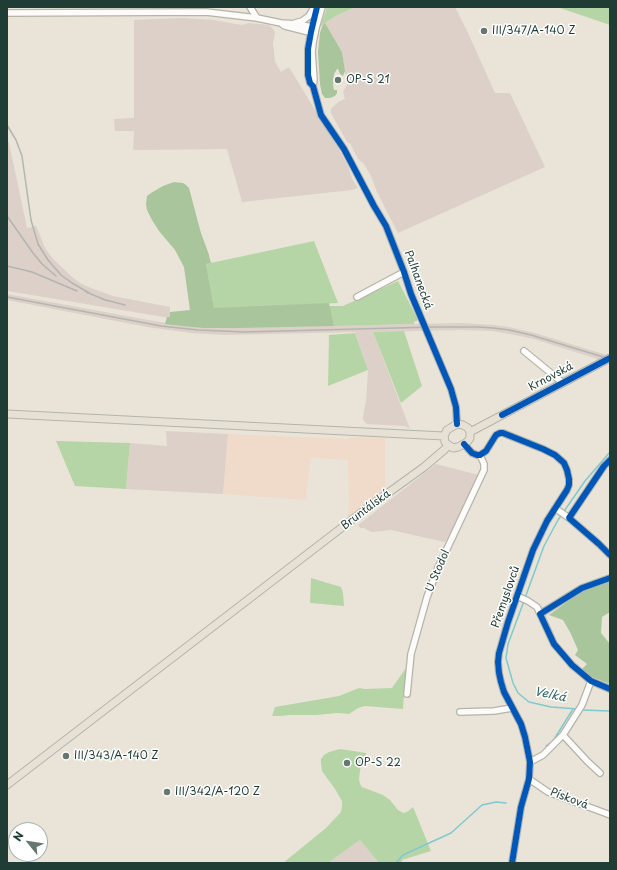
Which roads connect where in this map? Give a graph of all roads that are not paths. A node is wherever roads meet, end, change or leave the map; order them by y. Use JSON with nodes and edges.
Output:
{"nodes":[{"id":1,"x":250,"y":7,"type":"edge"},
{"id":2,"x":315,"y":7,"type":"edge"},
{"id":3,"x":322,"y":7,"type":"edge"},
{"id":4,"x":38,"y":10,"type":"edge"},
{"id":5,"x":7,"y":13,"type":"edge"},
{"id":6,"x":257,"y":18,"type":"junction"},
{"id":7,"x":281,"y":23,"type":"junction"},
{"id":8,"x":292,"y":24,"type":"junction"},
{"id":9,"x":313,"y":30,"type":"junction"},
{"id":10,"x":404,"y":272,"type":"junction"},
{"id":11,"x":357,"y":297,"type":"dead end"},
{"id":12,"x":524,"y":351,"type":"dead end"},
{"id":13,"x":610,"y":358,"type":"edge"},
{"id":14,"x":563,"y":383,"type":"junction"},
{"id":15,"x":7,"y":414,"type":"edge"},
{"id":16,"x":457,"y":420,"type":"junction"},
{"id":17,"x":470,"y":432,"type":"junction"},
{"id":18,"x":444,"y":436,"type":"junction"},
{"id":19,"x":464,"y":444,"type":"junction"},
{"id":20,"x":448,"y":446,"type":"junction"},
{"id":21,"x":480,"y":455,"type":"junction"},
{"id":22,"x":610,"y":460,"type":"edge"},
{"id":23,"x":557,"y":510,"type":"junction"},
{"id":24,"x":568,"y":517,"type":"junction"},
{"id":25,"x":610,"y":555,"type":"edge"},
{"id":26,"x":610,"y":578,"type":"edge"},
{"id":27,"x":519,"y":597,"type":"junction"},
{"id":28,"x":540,"y":614,"type":"junction"},
{"id":29,"x":592,"y":681,"type":"junction"},
{"id":30,"x":610,"y":689,"type":"edge"},
{"id":31,"x":407,"y":694,"type":"dead end"},
{"id":32,"x":512,"y":708,"type":"junction"},
{"id":33,"x":460,"y":712,"type":"dead end"},
{"id":34,"x":563,"y":735,"type":"junction"},
{"id":35,"x":530,"y":762,"type":"junction"},
{"id":36,"x":600,"y":773,"type":"dead end"},
{"id":37,"x":529,"y":779,"type":"junction"},
{"id":38,"x":7,"y":785,"type":"edge"},
{"id":39,"x":610,"y":816,"type":"edge"},
{"id":40,"x":512,"y":863,"type":"edge"}],
"edges":[{"from":1,"to":6,"type":"street"},
{"from":2,"to":8,"type":"street"},
{"from":2,"to":9,"type":"street"},
{"from":3,"to":9,"type":"street"},
{"from":4,"to":5,"type":"street"},
{"from":4,"to":6,"type":"street"},
{"from":6,"to":7,"type":"street"},
{"from":7,"to":8,"type":"street"},
{"from":7,"to":9,"type":"street"},
{"from":8,"to":9,"type":"street"},
{"from":9,"to":10,"type":"street","name":"Palhanecká"},
{"from":10,"to":11,"type":"street"},
{"from":10,"to":16,"type":"street","name":"Palhanecká"},
{"from":12,"to":14,"type":"street"},
{"from":13,"to":14,"type":"main road","name":"Krnovská"},
{"from":14,"to":17,"type":"main road","name":"Krnovská"},
{"from":15,"to":18,"type":"main road"},
{"from":16,"to":17,"type":"main road"},
{"from":16,"to":18,"type":"main road"},
{"from":17,"to":19,"type":"main road"},
{"from":18,"to":20,"type":"main road"},
{"from":19,"to":20,"type":"main road"},
{"from":19,"to":21,"type":"street"},
{"from":20,"to":38,"type":"main road","name":"Bruntálská"},
{"from":21,"to":23,"type":"street","name":"Přemyslovců"},
{"from":21,"to":31,"type":"street","name":"U Stodol"},
{"from":22,"to":24,"type":"street"},
{"from":23,"to":24,"type":"street"},
{"from":23,"to":27,"type":"street","name":"Přemyslovců"},
{"from":24,"to":25,"type":"street"},
{"from":26,"to":28,"type":"street"},
{"from":27,"to":28,"type":"street"},
{"from":27,"to":32,"type":"street","name":"Přemyslovců"},
{"from":28,"to":29,"type":"street"},
{"from":29,"to":30,"type":"street"},
{"from":29,"to":34,"type":"street"},
{"from":32,"to":33,"type":"street"},
{"from":32,"to":35,"type":"street","name":"Přemyslovců"},
{"from":34,"to":35,"type":"street"},
{"from":34,"to":36,"type":"street"},
{"from":35,"to":37,"type":"street","name":"Přemyslovců"},
{"from":37,"to":39,"type":"street","name":"Písková"},
{"from":37,"to":40,"type":"street","name":"Přemyslovců"}]}
